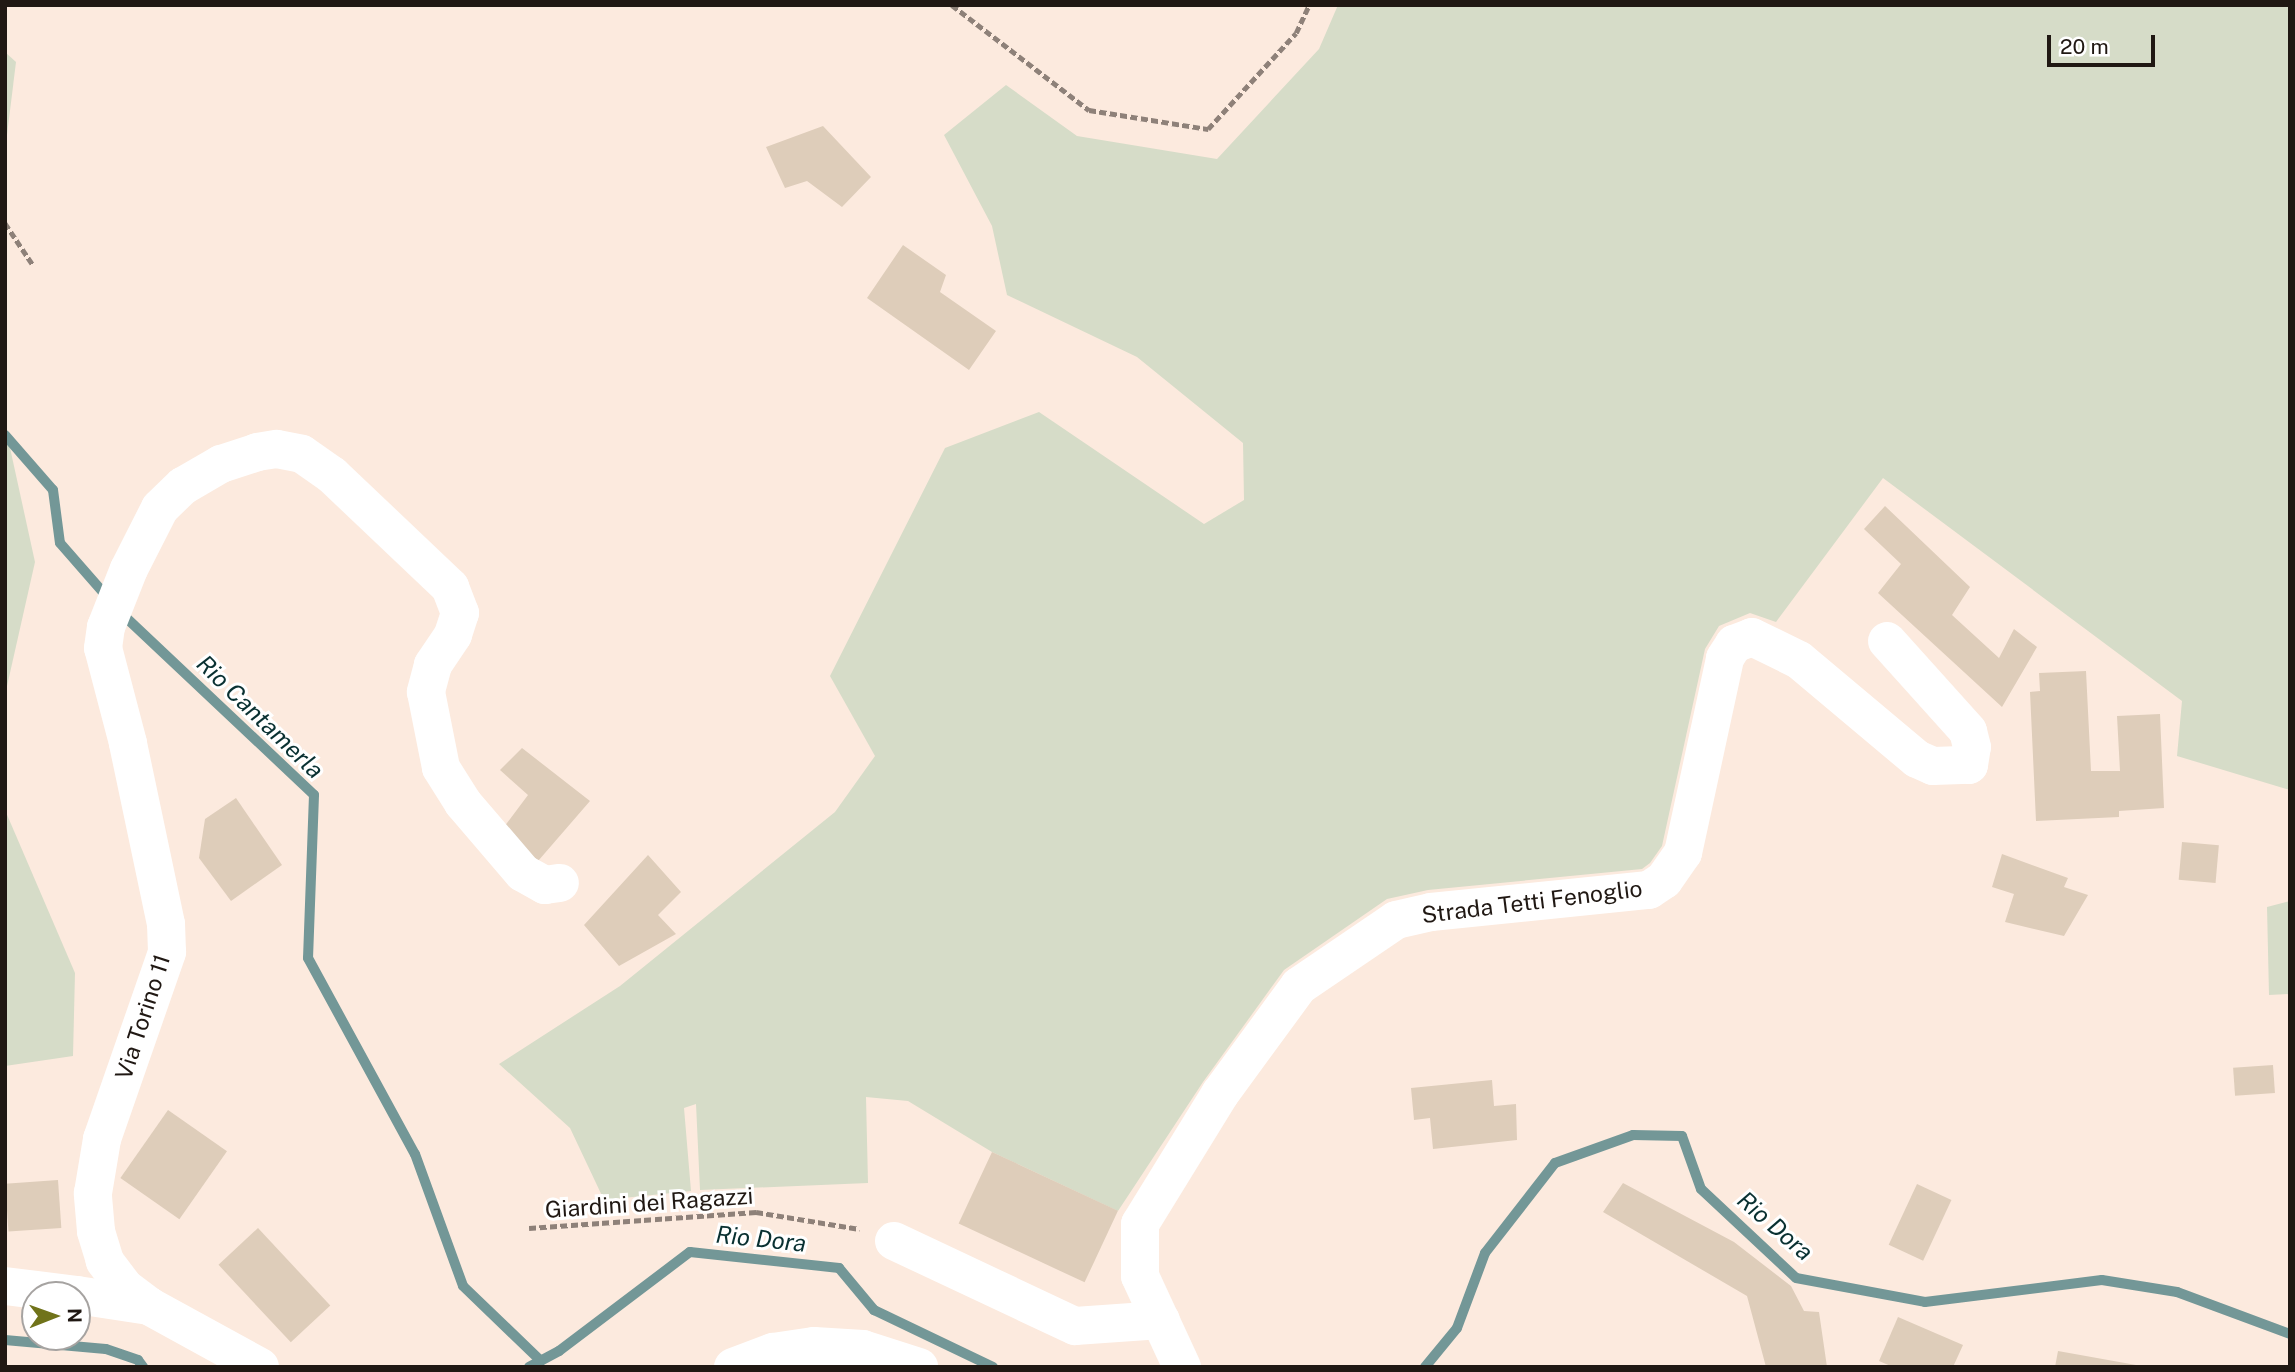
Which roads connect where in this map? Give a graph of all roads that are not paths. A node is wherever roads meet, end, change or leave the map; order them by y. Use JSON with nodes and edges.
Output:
{"nodes":[{"id":1,"x":1887,"y":641,"type":"dead end"},
{"id":2,"x":560,"y":883,"type":"dead end"},
{"id":3,"x":894,"y":1241,"type":"road end"},
{"id":4,"x":91,"y":1297,"type":"edge"},
{"id":5,"x":149,"y":1306,"type":"junction"},
{"id":6,"x":1161,"y":1320,"type":"junction"},
{"id":7,"x":773,"y":1359,"type":"edge"},
{"id":8,"x":260,"y":1367,"type":"edge"},
{"id":9,"x":733,"y":1367,"type":"edge"},
{"id":10,"x":919,"y":1367,"type":"edge"},
{"id":11,"x":1182,"y":1367,"type":"edge"}],
"edges":[{"from":1,"to":6,"type":"street","name":"Strada Tetti Fenoglio"},
{"from":2,"to":5,"type":"street","name":"Via Torino 11"},
{"from":3,"to":6,"type":"street"},
{"from":4,"to":5,"type":"street"},
{"from":5,"to":8,"type":"street"},
{"from":6,"to":11,"type":"street","name":"Strada Tetti Fenoglio"},
{"from":7,"to":9,"type":"street"},
{"from":7,"to":10,"type":"street"}]}
